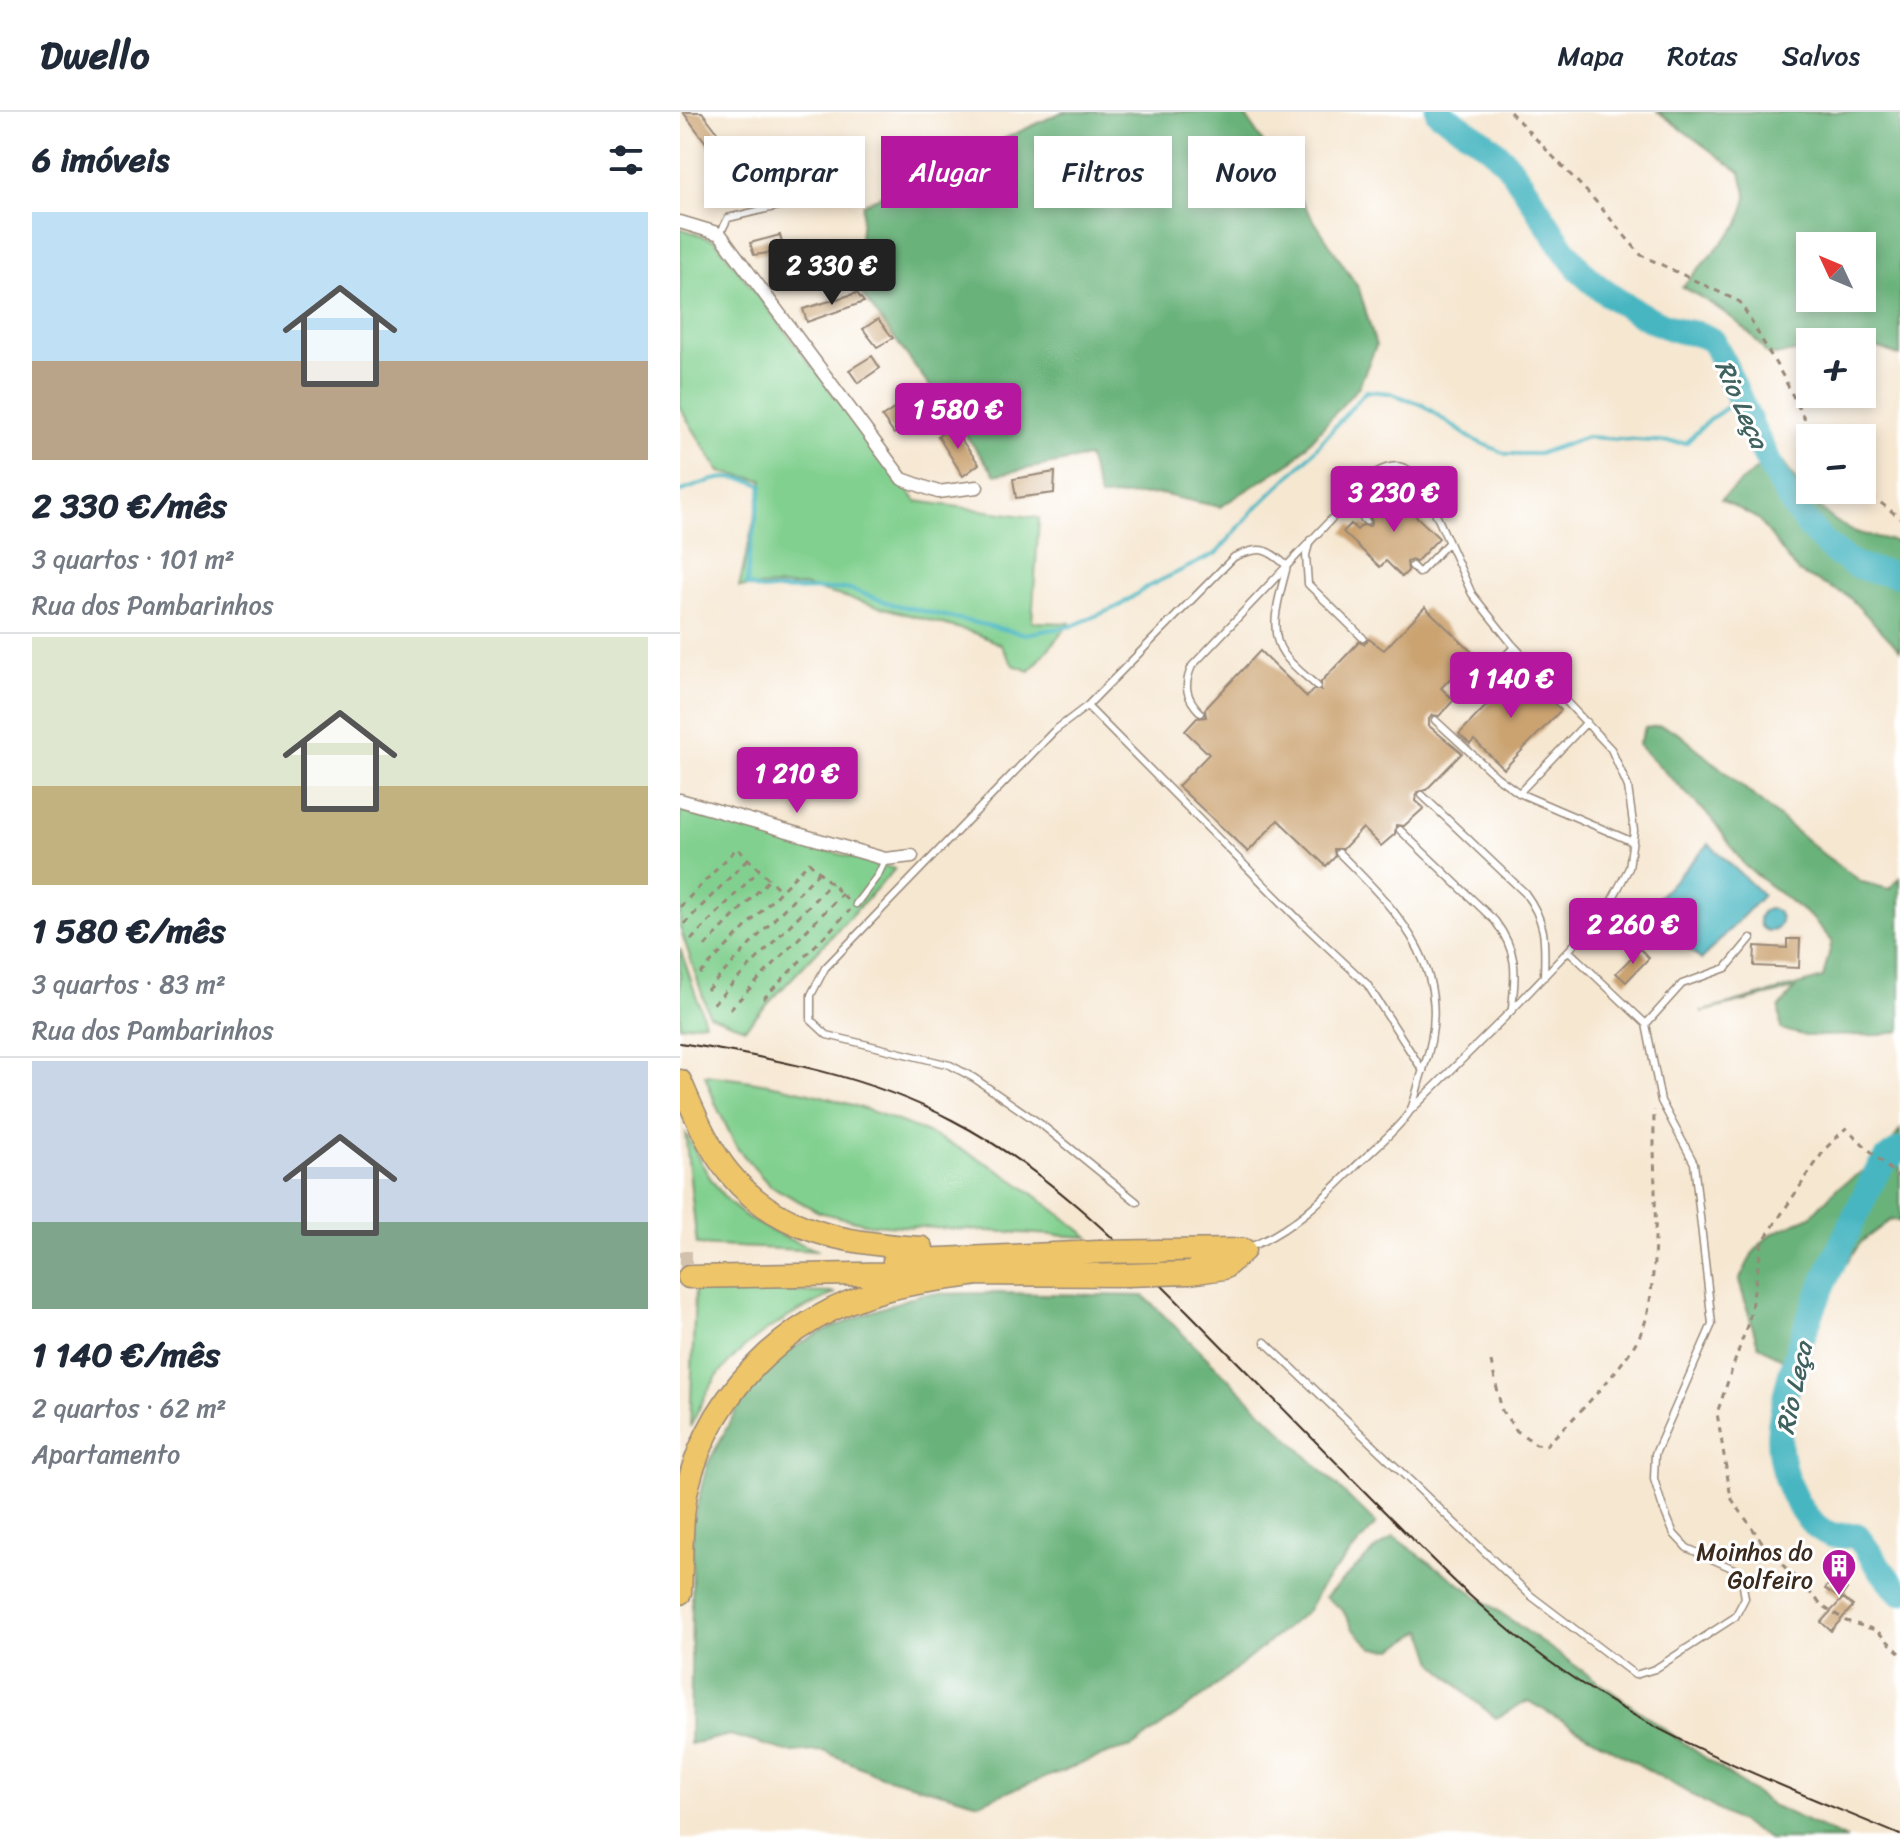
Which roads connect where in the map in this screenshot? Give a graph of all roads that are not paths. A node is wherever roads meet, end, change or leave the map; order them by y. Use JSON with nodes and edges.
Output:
{"nodes":[{"id":1,"x":770,"y":208,"type":"edge"},
{"id":2,"x":680,"y":222,"type":"edge"},
{"id":3,"x":720,"y":234,"type":"junction"},
{"id":4,"x":977,"y":487,"type":"dead end"},
{"id":5,"x":1346,"y":502,"type":"junction"},
{"id":6,"x":1366,"y":521,"type":"dead end"},
{"id":7,"x":1311,"y":538,"type":"junction"},
{"id":8,"x":1448,"y":543,"type":"junction"},
{"id":9,"x":1287,"y":566,"type":"junction"},
{"id":10,"x":1412,"y":566,"type":"dead end"},
{"id":11,"x":1363,"y":638,"type":"dead end"},
{"id":12,"x":1514,"y":647,"type":"junction"},
{"id":13,"x":1317,"y":686,"type":"dead end"},
{"id":14,"x":1473,"y":688,"type":"dead end"},
{"id":15,"x":1087,"y":706,"type":"junction"},
{"id":16,"x":1201,"y":713,"type":"dead end"},
{"id":17,"x":1435,"y":720,"type":"dead end"},
{"id":18,"x":1587,"y":722,"type":"junction"},
{"id":19,"x":1519,"y":793,"type":"junction"},
{"id":20,"x":1422,"y":795,"type":"dead end"},
{"id":21,"x":680,"y":800,"type":"edge"},
{"id":22,"x":1400,"y":830,"type":"dead end"},
{"id":23,"x":1633,"y":842,"type":"junction"},
{"id":24,"x":1339,"y":853,"type":"dead end"},
{"id":25,"x":912,"y":856,"type":"joint"},
{"id":26,"x":885,"y":859,"type":"junction"},
{"id":27,"x":920,"y":869,"type":"junction"},
{"id":28,"x":855,"y":905,"type":"road end"},
{"id":29,"x":1751,"y":938,"type":"dead end"},
{"id":30,"x":1569,"y":951,"type":"junction"},
{"id":31,"x":1544,"y":977,"type":"junction"},
{"id":32,"x":1512,"y":1010,"type":"junction"},
{"id":33,"x":1646,"y":1024,"type":"junction"},
{"id":34,"x":1423,"y":1071,"type":"junction"},
{"id":35,"x":680,"y":1081,"type":"edge"},
{"id":36,"x":1409,"y":1112,"type":"junction"},
{"id":37,"x":1137,"y":1202,"type":"dead end"},
{"id":38,"x":1244,"y":1250,"type":"junction"},
{"id":39,"x":983,"y":1266,"type":"junction"},
{"id":40,"x":691,"y":1270,"type":"tunnel mouth"},
{"id":41,"x":1265,"y":1342,"type":"dead end"},
{"id":42,"x":680,"y":1593,"type":"edge"}],
"edges":[{"from":1,"to":3,"type":"lane"},
{"from":2,"to":3,"type":"street"},
{"from":3,"to":4,"type":"street"},
{"from":5,"to":6,"type":"lane"},
{"from":5,"to":7,"type":"lane"},
{"from":5,"to":8,"type":"lane"},
{"from":7,"to":9,"type":"lane"},
{"from":7,"to":11,"type":"lane"},
{"from":8,"to":10,"type":"lane"},
{"from":8,"to":12,"type":"lane"},
{"from":9,"to":13,"type":"lane"},
{"from":9,"to":15,"type":"lane"},
{"from":9,"to":16,"type":"lane"},
{"from":12,"to":14,"type":"lane"},
{"from":12,"to":18,"type":"lane"},
{"from":15,"to":27,"type":"lane"},
{"from":15,"to":34,"type":"lane"},
{"from":17,"to":19,"type":"lane"},
{"from":18,"to":19,"type":"lane"},
{"from":18,"to":23,"type":"lane"},
{"from":19,"to":23,"type":"lane"},
{"from":20,"to":31,"type":"lane"},
{"from":21,"to":26,"type":"street"},
{"from":22,"to":32,"type":"lane"},
{"from":23,"to":30,"type":"lane"},
{"from":24,"to":34,"type":"lane"},
{"from":25,"to":26,"type":"street"},
{"from":25,"to":27,"type":"lane"},
{"from":26,"to":28,"type":"lane"},
{"from":27,"to":37,"type":"lane"},
{"from":29,"to":33,"type":"lane"},
{"from":30,"to":31,"type":"lane"},
{"from":30,"to":33,"type":"lane"},
{"from":31,"to":32,"type":"lane"},
{"from":32,"to":36,"type":"lane"},
{"from":33,"to":41,"type":"lane"},
{"from":34,"to":36,"type":"lane"},
{"from":35,"to":39,"type":"highway"},
{"from":36,"to":38,"type":"lane"},
{"from":38,"to":39,"type":"highway","bridge":true},
{"from":38,"to":39,"type":"highway","bridge":true},
{"from":39,"to":40,"type":"highway"},
{"from":39,"to":42,"type":"highway"}]}
